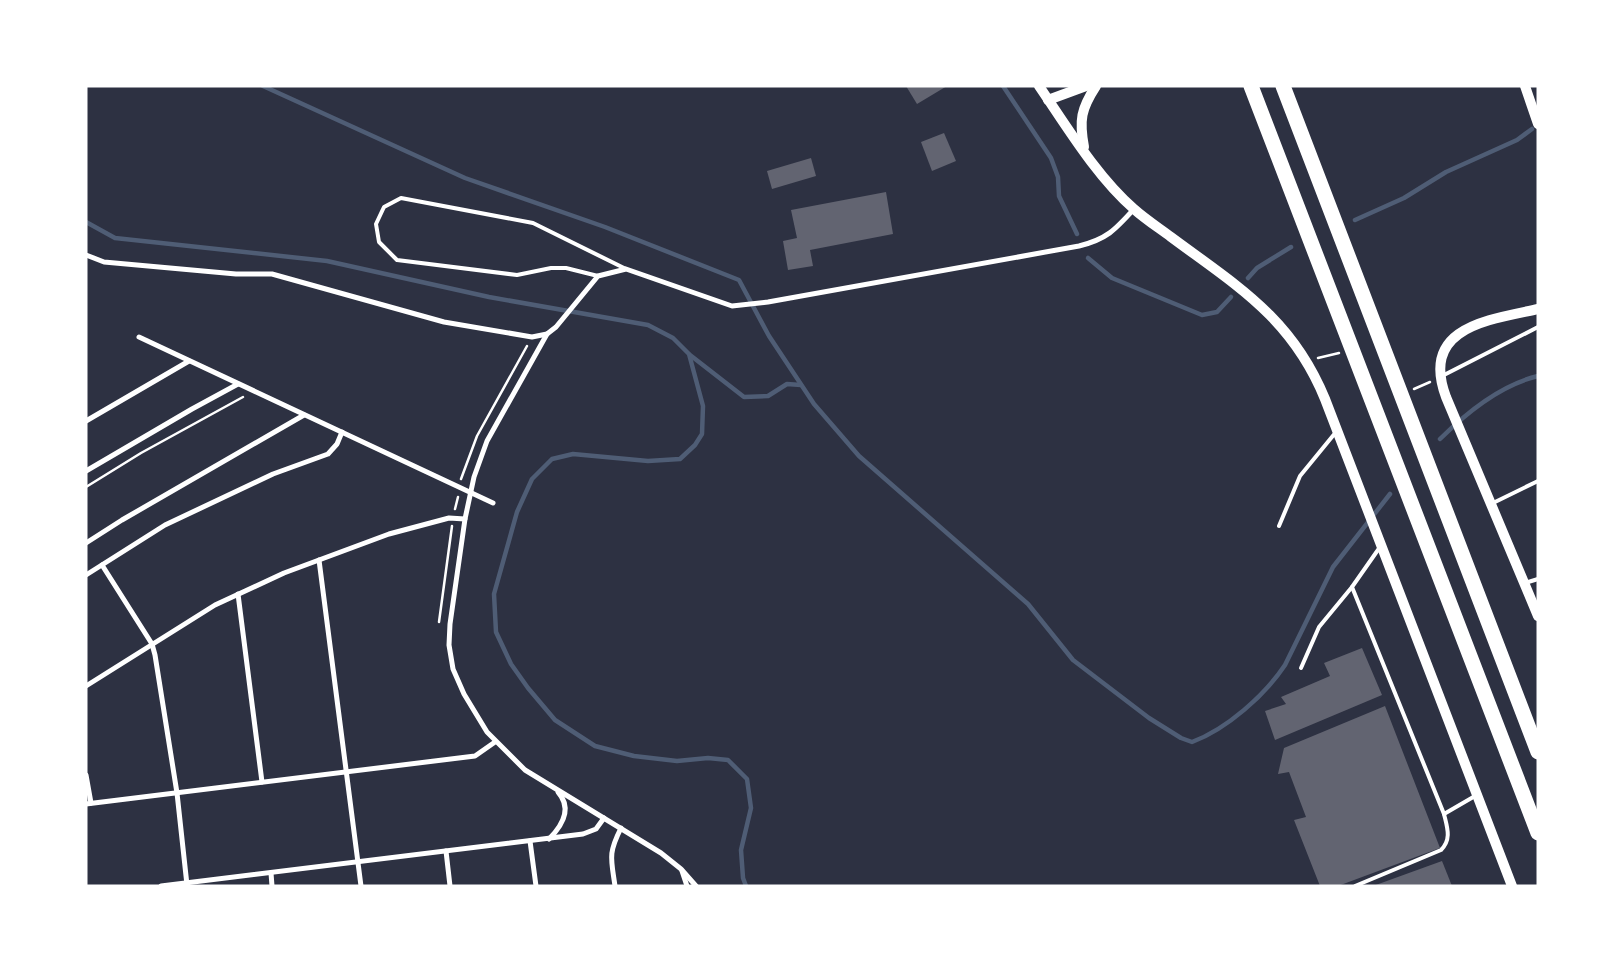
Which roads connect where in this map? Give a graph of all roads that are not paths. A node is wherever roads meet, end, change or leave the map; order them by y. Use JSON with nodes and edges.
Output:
{"nodes":[{"id":1,"x":1038,"y":86,"type":"edge"},
{"id":2,"x":1086,"y":86,"type":"edge"},
{"id":3,"x":1096,"y":86,"type":"edge"},
{"id":4,"x":1251,"y":86,"type":"edge"},
{"id":5,"x":1283,"y":86,"type":"edge"},
{"id":6,"x":1525,"y":86,"type":"edge"},
{"id":7,"x":1048,"y":100,"type":"junction"},
{"id":8,"x":1538,"y":124,"type":"edge"},
{"id":9,"x":1085,"y":150,"type":"junction"},
{"id":10,"x":1134,"y":209,"type":"junction"},
{"id":11,"x":86,"y":255,"type":"edge"},
{"id":12,"x":626,"y":269,"type":"junction"},
{"id":13,"x":598,"y":276,"type":"junction"},
{"id":14,"x":1538,"y":309,"type":"edge"},
{"id":15,"x":1538,"y":328,"type":"edge"},
{"id":16,"x":546,"y":334,"type":"junction"},
{"id":17,"x":139,"y":337,"type":"dead end"},
{"id":18,"x":189,"y":361,"type":"junction"},
{"id":19,"x":1440,"y":377,"type":"junction"},
{"id":20,"x":238,"y":384,"type":"junction"},
{"id":21,"x":304,"y":415,"type":"junction"},
{"id":22,"x":86,"y":421,"type":"edge"},
{"id":23,"x":342,"y":432,"type":"junction"},
{"id":24,"x":1336,"y":432,"type":"junction"},
{"id":25,"x":86,"y":471,"type":"edge"},
{"id":26,"x":1538,"y":481,"type":"edge"},
{"id":27,"x":471,"y":493,"type":"junction"},
{"id":28,"x":493,"y":503,"type":"dead end"},
{"id":29,"x":1491,"y":504,"type":"junction"},
{"id":30,"x":465,"y":519,"type":"junction"},
{"id":31,"x":1279,"y":526,"type":"dead end"},
{"id":32,"x":86,"y":543,"type":"edge"},
{"id":33,"x":1381,"y":545,"type":"junction"},
{"id":34,"x":319,"y":560,"type":"junction"},
{"id":35,"x":102,"y":565,"type":"junction"},
{"id":36,"x":86,"y":575,"type":"edge"},
{"id":37,"x":1538,"y":580,"type":"edge"},
{"id":38,"x":1524,"y":583,"type":"junction"},
{"id":39,"x":1352,"y":587,"type":"junction"},
{"id":40,"x":238,"y":594,"type":"junction"},
{"id":41,"x":1538,"y":616,"type":"edge"},
{"id":42,"x":152,"y":644,"type":"junction"},
{"id":43,"x":1302,"y":668,"type":"dead end"},
{"id":44,"x":86,"y":686,"type":"edge"},
{"id":45,"x":495,"y":742,"type":"junction"},
{"id":46,"x":1538,"y":752,"type":"edge"},
{"id":47,"x":346,"y":772,"type":"junction"},
{"id":48,"x":86,"y":775,"type":"edge"},
{"id":49,"x":262,"y":782,"type":"junction"},
{"id":50,"x":554,"y":788,"type":"junction"},
{"id":51,"x":176,"y":793,"type":"junction"},
{"id":52,"x":1477,"y":795,"type":"junction"},
{"id":53,"x":89,"y":804,"type":"edge"},
{"id":54,"x":1444,"y":814,"type":"junction"},
{"id":55,"x":604,"y":818,"type":"junction"},
{"id":56,"x":621,"y":828,"type":"junction"},
{"id":57,"x":1538,"y":833,"type":"edge"},
{"id":58,"x":548,"y":839,"type":"junction"},
{"id":59,"x":530,"y":841,"type":"junction"},
{"id":60,"x":446,"y":851,"type":"junction"},
{"id":61,"x":358,"y":861,"type":"junction"},
{"id":62,"x":681,"y":868,"type":"junction"},
{"id":63,"x":271,"y":873,"type":"junction"},
{"id":64,"x":187,"y":884,"type":"edge"},
{"id":65,"x":161,"y":886,"type":"edge"},
{"id":66,"x":272,"y":886,"type":"edge"},
{"id":67,"x":361,"y":886,"type":"edge"},
{"id":68,"x":450,"y":886,"type":"edge"},
{"id":69,"x":536,"y":886,"type":"edge"},
{"id":70,"x":615,"y":886,"type":"edge"},
{"id":71,"x":687,"y":886,"type":"edge"},
{"id":72,"x":696,"y":886,"type":"edge"},
{"id":73,"x":1355,"y":886,"type":"edge"},
{"id":74,"x":1512,"y":886,"type":"edge"}],
"edges":[{"from":1,"to":7,"type":"main road"},
{"from":2,"to":7,"type":"main road"},
{"from":3,"to":9,"type":"main road"},
{"from":4,"to":57,"type":"highway"},
{"from":5,"to":46,"type":"highway"},
{"from":6,"to":8,"type":"main road"},
{"from":7,"to":9,"type":"main road"},
{"from":9,"to":10,"type":"main road"},
{"from":10,"to":12,"type":"street"},
{"from":10,"to":24,"type":"main road"},
{"from":11,"to":16,"type":"street"},
{"from":12,"to":13,"type":"street"},
{"from":12,"to":13,"type":"lane"},
{"from":13,"to":16,"type":"street"},
{"from":14,"to":19,"type":"main road"},
{"from":15,"to":19,"type":"lane"},
{"from":16,"to":27,"type":"street"},
{"from":17,"to":18,"type":"street"},
{"from":18,"to":20,"type":"street"},
{"from":18,"to":22,"type":"street"},
{"from":19,"to":29,"type":"main road"},
{"from":20,"to":21,"type":"street"},
{"from":20,"to":25,"type":"street"},
{"from":21,"to":23,"type":"street"},
{"from":21,"to":32,"type":"street"},
{"from":23,"to":27,"type":"street"},
{"from":23,"to":35,"type":"street"},
{"from":24,"to":31,"type":"lane"},
{"from":24,"to":33,"type":"main road"},
{"from":26,"to":29,"type":"lane"},
{"from":27,"to":28,"type":"street"},
{"from":27,"to":30,"type":"street"},
{"from":29,"to":38,"type":"main road"},
{"from":30,"to":34,"type":"street"},
{"from":30,"to":45,"type":"street"},
{"from":33,"to":39,"type":"lane"},
{"from":33,"to":52,"type":"main road"},
{"from":34,"to":40,"type":"street"},
{"from":34,"to":47,"type":"street"},
{"from":35,"to":36,"type":"street"},
{"from":35,"to":42,"type":"street"},
{"from":37,"to":38,"type":"lane"},
{"from":38,"to":41,"type":"main road"},
{"from":39,"to":43,"type":"lane"},
{"from":39,"to":54,"type":"lane"},
{"from":40,"to":42,"type":"street"},
{"from":40,"to":49,"type":"street"},
{"from":42,"to":44,"type":"street"},
{"from":42,"to":51,"type":"street"},
{"from":45,"to":47,"type":"street"},
{"from":45,"to":50,"type":"street"},
{"from":47,"to":49,"type":"street"},
{"from":47,"to":61,"type":"street"},
{"from":48,"to":53,"type":"street"},
{"from":49,"to":51,"type":"street"},
{"from":50,"to":55,"type":"street"},
{"from":50,"to":58,"type":"street"},
{"from":51,"to":53,"type":"street"},
{"from":51,"to":64,"type":"street"},
{"from":52,"to":54,"type":"lane"},
{"from":52,"to":74,"type":"main road"},
{"from":54,"to":73,"type":"lane"},
{"from":55,"to":56,"type":"street"},
{"from":55,"to":58,"type":"street"},
{"from":56,"to":62,"type":"street"},
{"from":56,"to":70,"type":"street"},
{"from":58,"to":59,"type":"street"},
{"from":59,"to":60,"type":"street"},
{"from":59,"to":69,"type":"street"},
{"from":60,"to":61,"type":"street"},
{"from":60,"to":68,"type":"street"},
{"from":61,"to":63,"type":"street"},
{"from":61,"to":67,"type":"street"},
{"from":62,"to":71,"type":"street"},
{"from":62,"to":72,"type":"street"},
{"from":63,"to":64,"type":"street"},
{"from":63,"to":66,"type":"street"},
{"from":64,"to":65,"type":"street"}]}
